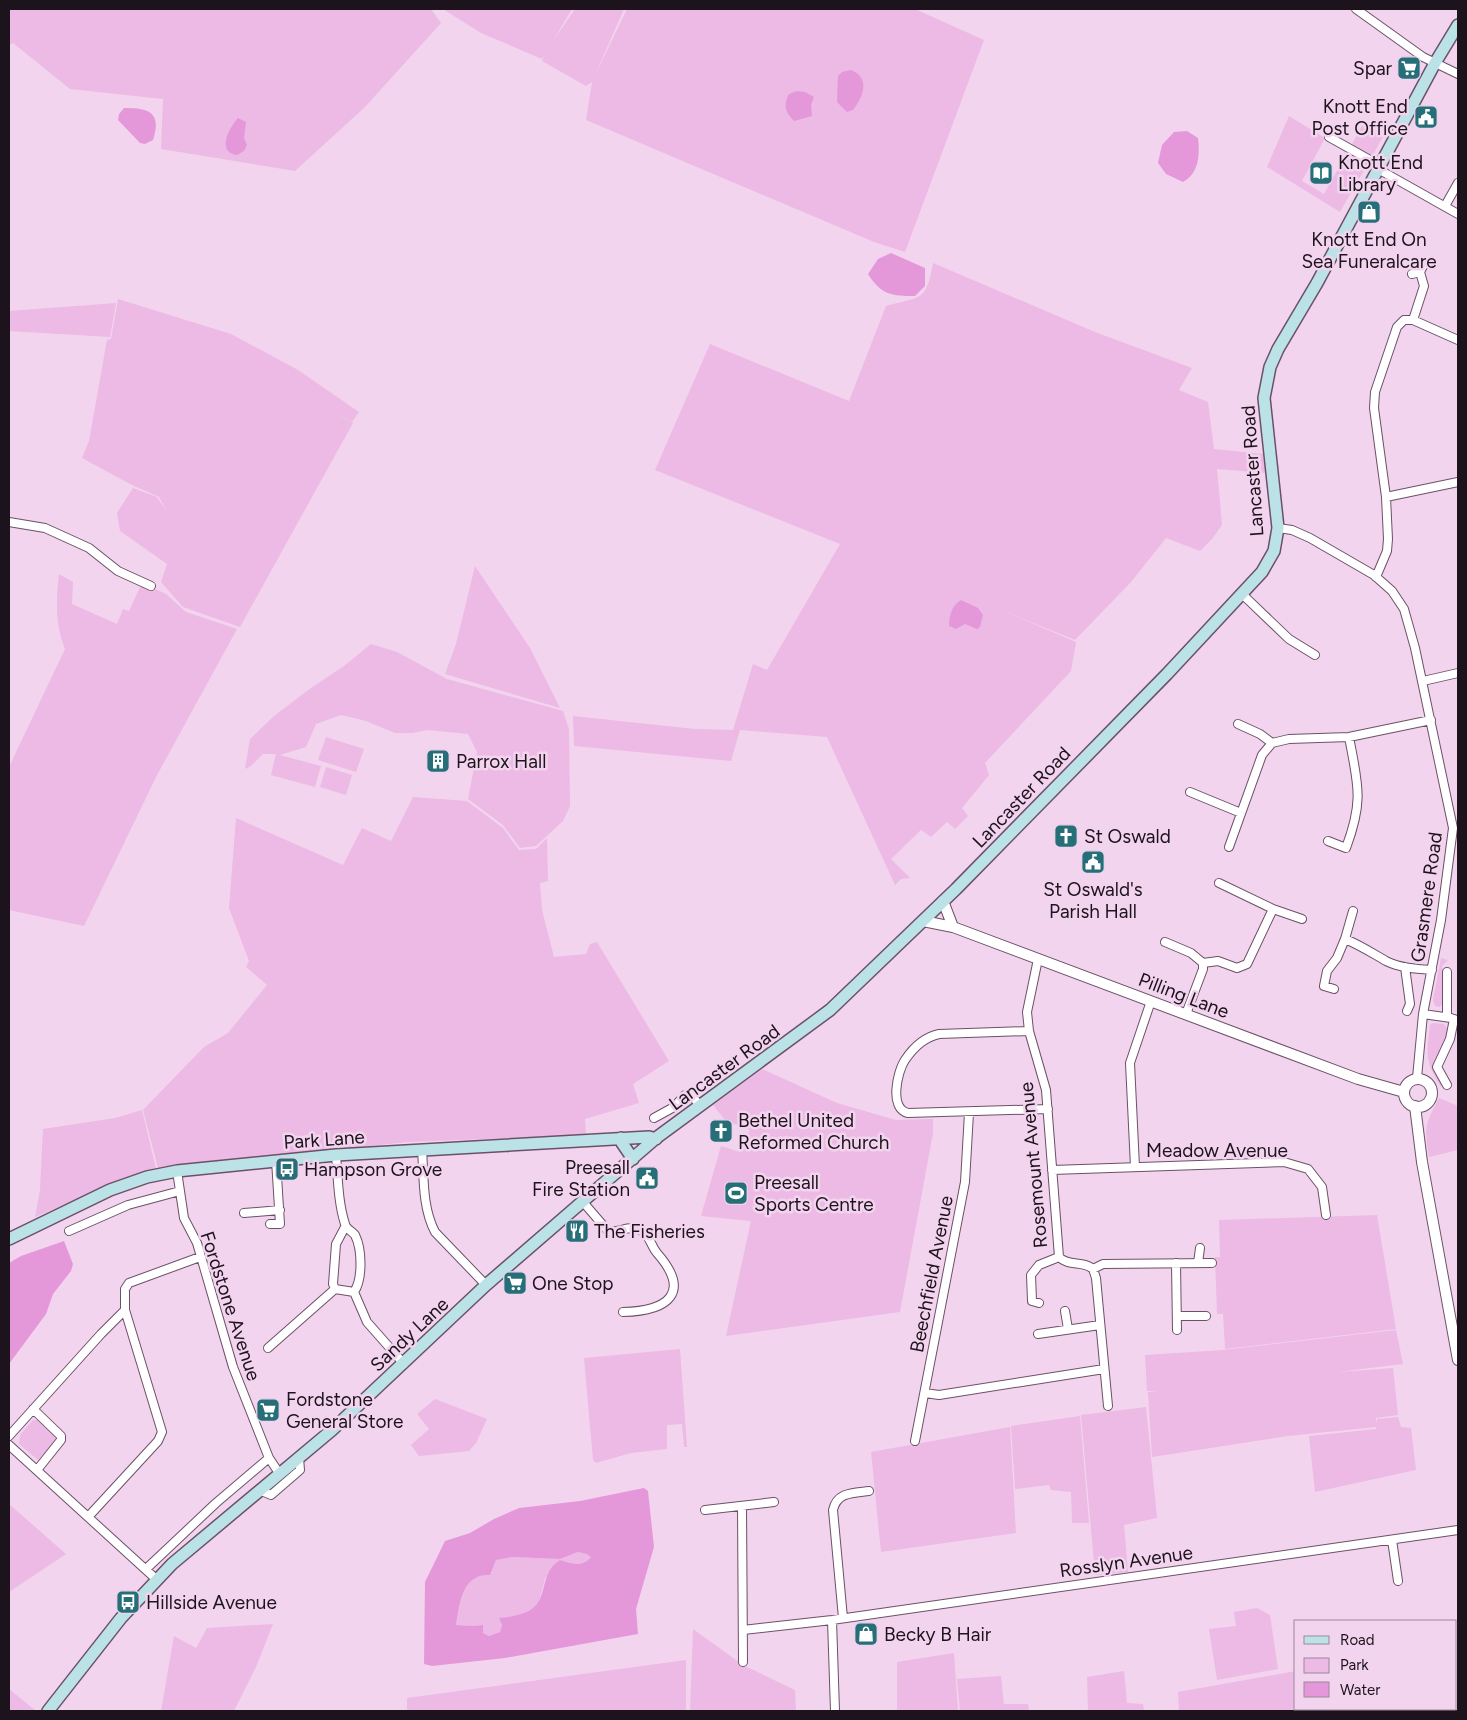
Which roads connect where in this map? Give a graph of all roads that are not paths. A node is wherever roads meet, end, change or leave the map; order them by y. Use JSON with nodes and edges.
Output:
{"nodes":[{"id":1,"x":1356,"y":9,"type":"edge"},
{"id":2,"x":1458,"y":25,"type":"edge"},
{"id":3,"x":1435,"y":63,"type":"junction"},
{"id":4,"x":1458,"y":74,"type":"edge"},
{"id":5,"x":1330,"y":137,"type":"dead end"},
{"id":6,"x":1378,"y":169,"type":"junction"},
{"id":7,"x":1458,"y":183,"type":"edge"},
{"id":8,"x":1445,"y":206,"type":"junction"},
{"id":9,"x":1458,"y":214,"type":"edge"},
{"id":10,"x":1424,"y":264,"type":"dead end"},
{"id":11,"x":1413,"y":320,"type":"junction"},
{"id":12,"x":1458,"y":340,"type":"edge"},
{"id":13,"x":1458,"y":482,"type":"edge"},
{"id":14,"x":1386,"y":497,"type":"junction"},
{"id":15,"x":9,"y":522,"type":"edge"},
{"id":16,"x":1278,"y":528,"type":"junction"},
{"id":17,"x":1376,"y":577,"type":"junction"},
{"id":18,"x":151,"y":586,"type":"dead end"},
{"id":19,"x":1242,"y":594,"type":"junction"},
{"id":20,"x":1315,"y":655,"type":"dead end"},
{"id":21,"x":1458,"y":673,"type":"edge"},
{"id":22,"x":1423,"y":681,"type":"junction"},
{"id":23,"x":1431,"y":720,"type":"junction"},
{"id":24,"x":1238,"y":724,"type":"dead end"},
{"id":25,"x":1349,"y":736,"type":"junction"},
{"id":26,"x":1272,"y":743,"type":"junction"},
{"id":27,"x":1190,"y":792,"type":"dead end"},
{"id":28,"x":1241,"y":812,"type":"junction"},
{"id":29,"x":1328,"y":841,"type":"dead end"},
{"id":30,"x":1229,"y":848,"type":"dead end"},
{"id":31,"x":1448,"y":860,"type":"junction"},
{"id":32,"x":1458,"y":860,"type":"edge"},
{"id":33,"x":1219,"y":883,"type":"dead end"},
{"id":34,"x":943,"y":901,"type":"junction"},
{"id":35,"x":1272,"y":909,"type":"junction"},
{"id":36,"x":1353,"y":911,"type":"dead end"},
{"id":37,"x":925,"y":919,"type":"junction"},
{"id":38,"x":1302,"y":919,"type":"dead end"},
{"id":39,"x":953,"y":927,"type":"junction"},
{"id":40,"x":1345,"y":939,"type":"junction"},
{"id":41,"x":1165,"y":942,"type":"dead end"},
{"id":42,"x":1038,"y":959,"type":"junction"},
{"id":43,"x":1203,"y":963,"type":"junction"},
{"id":44,"x":1405,"y":968,"type":"junction"},
{"id":45,"x":1432,"y":970,"type":"junction"},
{"id":46,"x":1448,"y":972,"type":"dead end"},
{"id":47,"x":1334,"y":989,"type":"dead end"},
{"id":48,"x":1151,"y":1000,"type":"junction"},
{"id":49,"x":1407,"y":1011,"type":"dead end"},
{"id":50,"x":1186,"y":1014,"type":"junction"},
{"id":51,"x":1423,"y":1014,"type":"junction"},
{"id":52,"x":1453,"y":1019,"type":"edge"},
{"id":53,"x":1029,"y":1030,"type":"junction"},
{"id":54,"x":1417,"y":1078,"type":"junction"},
{"id":55,"x":1447,"y":1080,"type":"dead end"},
{"id":56,"x":1404,"y":1092,"type":"junction"},
{"id":57,"x":699,"y":1105,"type":"junction"},
{"id":58,"x":1415,"y":1106,"type":"junction"},
{"id":59,"x":1048,"y":1109,"type":"junction"},
{"id":60,"x":969,"y":1113,"type":"junction"},
{"id":61,"x":654,"y":1118,"type":"dead end"},
{"id":62,"x":621,"y":1138,"type":"junction"},
{"id":63,"x":656,"y":1139,"type":"junction"},
{"id":64,"x":422,"y":1149,"type":"junction"},
{"id":65,"x":336,"y":1155,"type":"junction"},
{"id":66,"x":633,"y":1159,"type":"junction"},
{"id":67,"x":276,"y":1160,"type":"junction"},
{"id":68,"x":1135,"y":1167,"type":"junction"},
{"id":69,"x":1052,"y":1170,"type":"junction"},
{"id":70,"x":177,"y":1171,"type":"junction"},
{"id":71,"x":180,"y":1191,"type":"junction"},
{"id":72,"x":583,"y":1202,"type":"junction"},
{"id":73,"x":280,"y":1210,"type":"junction"},
{"id":74,"x":244,"y":1213,"type":"dead end"},
{"id":75,"x":1326,"y":1215,"type":"dead end"},
{"id":76,"x":270,"y":1224,"type":"dead end"},
{"id":77,"x":345,"y":1227,"type":"junction"},
{"id":78,"x":69,"y":1231,"type":"dead end"},
{"id":79,"x":9,"y":1239,"type":"edge"},
{"id":80,"x":1200,"y":1248,"type":"dead end"},
{"id":81,"x":200,"y":1257,"type":"junction"},
{"id":82,"x":1059,"y":1257,"type":"junction"},
{"id":83,"x":1176,"y":1263,"type":"junction"},
{"id":84,"x":1198,"y":1263,"type":"junction"},
{"id":85,"x":1212,"y":1263,"type":"dead end"},
{"id":86,"x":1093,"y":1269,"type":"junction"},
{"id":87,"x":486,"y":1285,"type":"junction"},
{"id":88,"x":335,"y":1289,"type":"junction"},
{"id":89,"x":354,"y":1292,"type":"junction"},
{"id":90,"x":1039,"y":1303,"type":"dead end"},
{"id":91,"x":125,"y":1310,"type":"junction"},
{"id":92,"x":1064,"y":1311,"type":"dead end"},
{"id":93,"x":623,"y":1312,"type":"dead end"},
{"id":94,"x":1177,"y":1316,"type":"junction"},
{"id":95,"x":1206,"y":1316,"type":"dead end"},
{"id":96,"x":1100,"y":1325,"type":"junction"},
{"id":97,"x":1068,"y":1329,"type":"junction"},
{"id":98,"x":1177,"y":1330,"type":"dead end"},
{"id":99,"x":1038,"y":1334,"type":"dead end"},
{"id":100,"x":268,"y":1348,"type":"dead end"},
{"id":101,"x":1458,"y":1360,"type":"edge"},
{"id":102,"x":404,"y":1364,"type":"junction"},
{"id":103,"x":1104,"y":1369,"type":"junction"},
{"id":104,"x":925,"y":1393,"type":"junction"},
{"id":105,"x":1108,"y":1406,"type":"dead end"},
{"id":106,"x":33,"y":1409,"type":"junction"},
{"id":107,"x":9,"y":1436,"type":"edge"},
{"id":108,"x":915,"y":1441,"type":"dead end"},
{"id":109,"x":9,"y":1445,"type":"edge"},
{"id":110,"x":269,"y":1458,"type":"junction"},
{"id":111,"x":299,"y":1458,"type":"junction"},
{"id":112,"x":36,"y":1470,"type":"junction"},
{"id":113,"x":279,"y":1473,"type":"junction"},
{"id":114,"x":259,"y":1490,"type":"junction"},
{"id":115,"x":868,"y":1491,"type":"dead end"},
{"id":116,"x":774,"y":1502,"type":"dead end"},
{"id":117,"x":742,"y":1506,"type":"junction"},
{"id":118,"x":705,"y":1510,"type":"dead end"},
{"id":119,"x":88,"y":1517,"type":"junction"},
{"id":120,"x":1458,"y":1530,"type":"edge"},
{"id":121,"x":1392,"y":1540,"type":"junction"},
{"id":122,"x":146,"y":1569,"type":"junction"},
{"id":123,"x":156,"y":1579,"type":"junction"},
{"id":124,"x":1398,"y":1581,"type":"dead end"},
{"id":125,"x":843,"y":1618,"type":"junction"},
{"id":126,"x":832,"y":1620,"type":"junction"},
{"id":127,"x":743,"y":1630,"type":"junction"},
{"id":128,"x":742,"y":1662,"type":"dead end"},
{"id":129,"x":48,"y":1711,"type":"edge"},
{"id":130,"x":835,"y":1711,"type":"edge"}],
"edges":[{"from":1,"to":3,"type":"street"},
{"from":2,"to":3,"type":"main road","name":"Lancaster Road"},
{"from":3,"to":4,"type":"street"},
{"from":3,"to":6,"type":"main road","name":"Lancaster Road"},
{"from":5,"to":6,"type":"street"},
{"from":6,"to":8,"type":"street"},
{"from":6,"to":16,"type":"main road","name":"Lancaster Road"},
{"from":7,"to":8,"type":"street"},
{"from":8,"to":9,"type":"street"},
{"from":10,"to":11,"type":"street"},
{"from":11,"to":12,"type":"street"},
{"from":11,"to":14,"type":"street"},
{"from":13,"to":14,"type":"street"},
{"from":14,"to":17,"type":"street"},
{"from":15,"to":18,"type":"street"},
{"from":16,"to":17,"type":"street","name":"Grasmere Road"},
{"from":16,"to":19,"type":"main road","name":"Lancaster Road"},
{"from":17,"to":22,"type":"street","name":"Grasmere Road"},
{"from":19,"to":20,"type":"street"},
{"from":19,"to":34,"type":"main road","name":"Lancaster Road"},
{"from":21,"to":22,"type":"street"},
{"from":22,"to":23,"type":"street","name":"Grasmere Road"},
{"from":23,"to":25,"type":"street"},
{"from":23,"to":31,"type":"street","name":"Grasmere Road"},
{"from":24,"to":26,"type":"street"},
{"from":25,"to":26,"type":"street"},
{"from":25,"to":29,"type":"street"},
{"from":26,"to":28,"type":"street"},
{"from":27,"to":28,"type":"street"},
{"from":28,"to":30,"type":"street"},
{"from":31,"to":32,"type":"street"},
{"from":31,"to":45,"type":"street","name":"Grasmere Road"},
{"from":33,"to":35,"type":"street"},
{"from":34,"to":37,"type":"main road","name":"Lancaster Road"},
{"from":34,"to":39,"type":"street"},
{"from":35,"to":38,"type":"street"},
{"from":35,"to":43,"type":"street"},
{"from":36,"to":40,"type":"street"},
{"from":37,"to":39,"type":"street","name":"Pilling Lane"},
{"from":37,"to":57,"type":"main road","name":"Lancaster Road"},
{"from":39,"to":42,"type":"street","name":"Pilling Lane"},
{"from":40,"to":44,"type":"street"},
{"from":40,"to":47,"type":"street"},
{"from":41,"to":43,"type":"street"},
{"from":42,"to":48,"type":"street","name":"Pilling Lane"},
{"from":42,"to":53,"type":"street","name":"Rosemount Avenue"},
{"from":43,"to":50,"type":"street"},
{"from":44,"to":45,"type":"street"},
{"from":44,"to":49,"type":"street"},
{"from":45,"to":51,"type":"street","name":"Grasmere Road"},
{"from":46,"to":52,"type":"street"},
{"from":48,"to":50,"type":"street","name":"Pilling Lane"},
{"from":48,"to":68,"type":"street","name":"Meadow Avenue"},
{"from":50,"to":56,"type":"street","name":"Pilling Lane"},
{"from":51,"to":52,"type":"street"},
{"from":51,"to":54,"type":"street","name":"Grasmere Road"},
{"from":52,"to":55,"type":"street"},
{"from":53,"to":59,"type":"street","name":"Rosemount Avenue"},
{"from":53,"to":60,"type":"street"},
{"from":54,"to":56,"type":"street"},
{"from":54,"to":58,"type":"street"},
{"from":56,"to":58,"type":"street"},
{"from":57,"to":61,"type":"street"},
{"from":57,"to":63,"type":"main road","name":"Lancaster Road"},
{"from":58,"to":101,"type":"street"},
{"from":59,"to":60,"type":"street"},
{"from":59,"to":69,"type":"street","name":"Rosemount Avenue"},
{"from":60,"to":104,"type":"street","name":"Beechfield Avenue"},
{"from":62,"to":63,"type":"main road","name":"Park Lane"},
{"from":62,"to":64,"type":"main road","name":"Park Lane"},
{"from":62,"to":66,"type":"main road"},
{"from":63,"to":66,"type":"main road","name":"Sandy Lane"},
{"from":64,"to":65,"type":"main road","name":"Park Lane"},
{"from":64,"to":87,"type":"street"},
{"from":65,"to":67,"type":"main road","name":"Park Lane"},
{"from":65,"to":77,"type":"street"},
{"from":66,"to":72,"type":"main road","name":"Sandy Lane"},
{"from":67,"to":70,"type":"main road","name":"Park Lane"},
{"from":67,"to":73,"type":"street"},
{"from":68,"to":69,"type":"street","name":"Meadow Avenue"},
{"from":68,"to":75,"type":"street","name":"Meadow Avenue"},
{"from":69,"to":82,"type":"street","name":"Rosemount Avenue"},
{"from":70,"to":71,"type":"street","name":"Fordstone Avenue"},
{"from":70,"to":79,"type":"main road","name":"Park Lane"},
{"from":71,"to":78,"type":"street"},
{"from":71,"to":81,"type":"street","name":"Fordstone Avenue"},
{"from":72,"to":87,"type":"main road","name":"Sandy Lane"},
{"from":72,"to":93,"type":"street"},
{"from":73,"to":74,"type":"street"},
{"from":73,"to":76,"type":"street"},
{"from":77,"to":88,"type":"street"},
{"from":77,"to":89,"type":"street"},
{"from":80,"to":84,"type":"street"},
{"from":81,"to":91,"type":"street"},
{"from":81,"to":110,"type":"street","name":"Fordstone Avenue"},
{"from":82,"to":86,"type":"street","name":"Rosemount Avenue"},
{"from":82,"to":90,"type":"street"},
{"from":83,"to":84,"type":"street","name":"Rosemount Avenue"},
{"from":83,"to":86,"type":"street","name":"Rosemount Avenue"},
{"from":83,"to":94,"type":"street"},
{"from":84,"to":85,"type":"street","name":"Rosemount Avenue"},
{"from":86,"to":96,"type":"street"},
{"from":87,"to":102,"type":"main road","name":"Sandy Lane"},
{"from":88,"to":89,"type":"street"},
{"from":88,"to":100,"type":"street"},
{"from":89,"to":102,"type":"street"},
{"from":91,"to":106,"type":"street"},
{"from":91,"to":119,"type":"street"},
{"from":92,"to":97,"type":"street"},
{"from":94,"to":95,"type":"street"},
{"from":94,"to":98,"type":"street"},
{"from":96,"to":97,"type":"street"},
{"from":96,"to":103,"type":"street"},
{"from":97,"to":99,"type":"street"},
{"from":102,"to":111,"type":"main road","name":"Sandy Lane"},
{"from":103,"to":104,"type":"street"},
{"from":103,"to":105,"type":"street"},
{"from":104,"to":108,"type":"street","name":"Beechfield Avenue"},
{"from":106,"to":107,"type":"street"},
{"from":106,"to":112,"type":"street"},
{"from":109,"to":112,"type":"street"},
{"from":110,"to":113,"type":"street","name":"Fordstone Avenue"},
{"from":110,"to":122,"type":"street"},
{"from":111,"to":113,"type":"main road","name":"Sandy Lane"},
{"from":111,"to":114,"type":"street"},
{"from":112,"to":119,"type":"street"},
{"from":113,"to":114,"type":"main road","name":"Sandy Lane"},
{"from":114,"to":123,"type":"main road","name":"Sandy Lane"},
{"from":115,"to":125,"type":"street"},
{"from":116,"to":117,"type":"street"},
{"from":117,"to":118,"type":"street"},
{"from":117,"to":127,"type":"street"},
{"from":119,"to":122,"type":"street"},
{"from":120,"to":121,"type":"street","name":"Rosslyn Avenue"},
{"from":121,"to":124,"type":"street"},
{"from":121,"to":125,"type":"street","name":"Rosslyn Avenue"},
{"from":122,"to":123,"type":"street"},
{"from":123,"to":129,"type":"main road","name":"Sandy Lane"},
{"from":125,"to":126,"type":"street","name":"Rosslyn Avenue"},
{"from":126,"to":127,"type":"street","name":"Rosslyn Avenue"},
{"from":126,"to":130,"type":"street"},
{"from":127,"to":128,"type":"street"}]}
